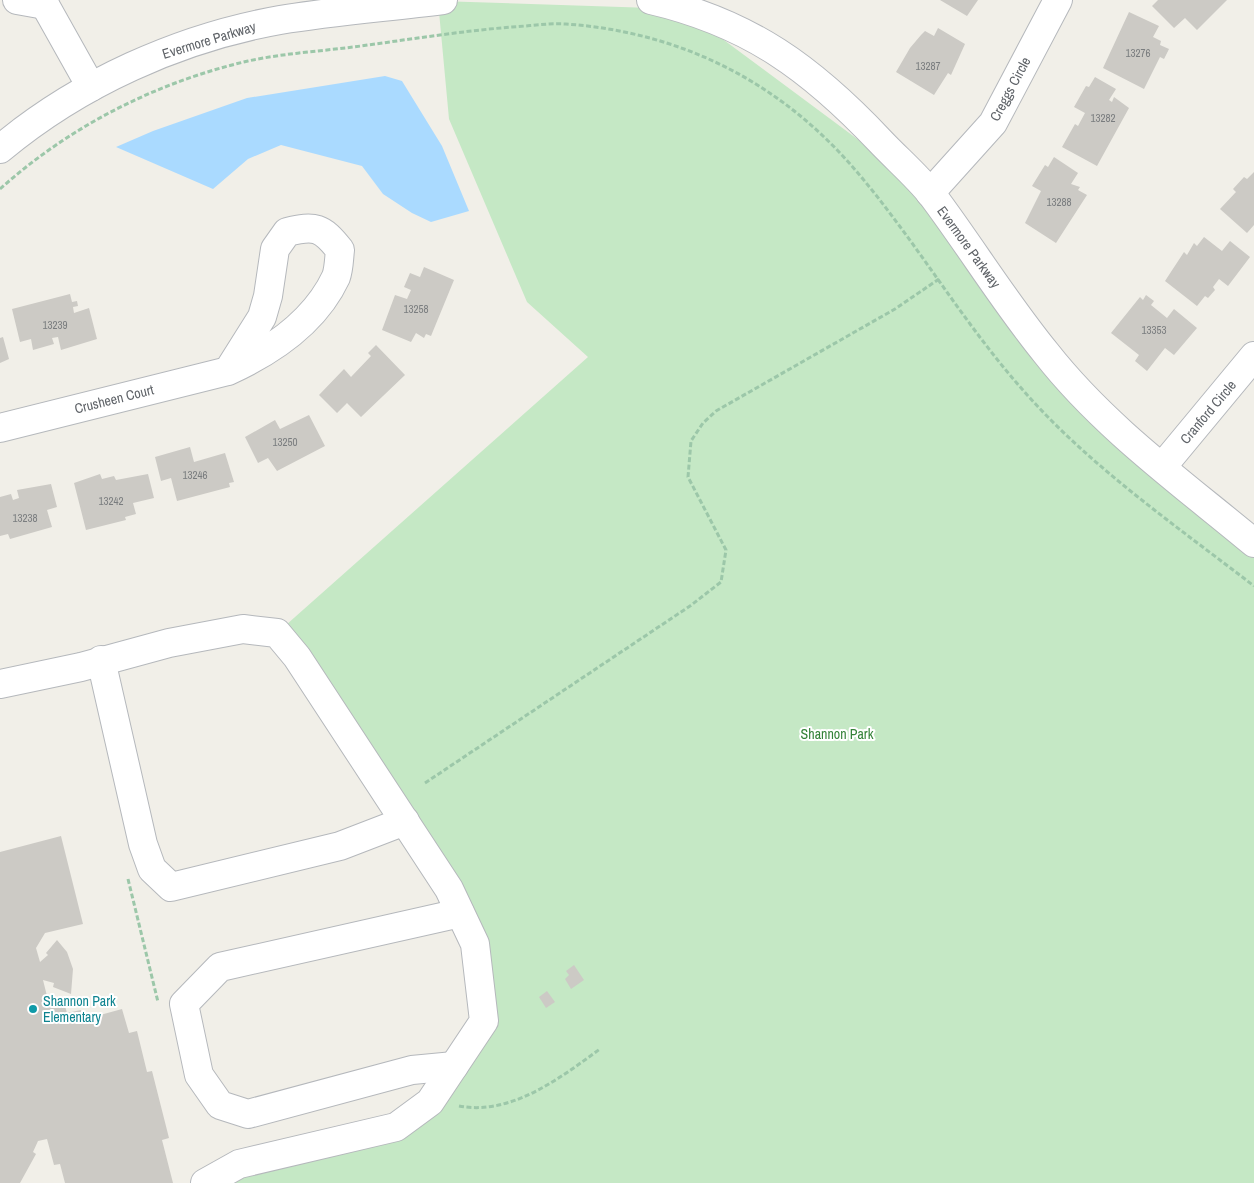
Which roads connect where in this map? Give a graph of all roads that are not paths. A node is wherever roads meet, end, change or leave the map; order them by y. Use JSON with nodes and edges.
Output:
{"nodes":[{"id":1,"x":17,"y":0,"type":"edge"},
{"id":2,"x":443,"y":0,"type":"edge"},
{"id":3,"x":651,"y":0,"type":"edge"},
{"id":4,"x":1058,"y":0,"type":"edge"},
{"id":5,"x":46,"y":2,"type":"edge"},
{"id":6,"x":684,"y":4,"type":"edge"},
{"id":7,"x":92,"y":87,"type":"junction"},
{"id":8,"x":0,"y":149,"type":"edge"},
{"id":9,"x":930,"y":193,"type":"junction"},
{"id":10,"x":1254,"y":356,"type":"edge"},
{"id":11,"x":228,"y":371,"type":"junction"},
{"id":12,"x":0,"y":428,"type":"edge"},
{"id":13,"x":1162,"y":467,"type":"junction"},
{"id":14,"x":1254,"y":543,"type":"edge"},
{"id":15,"x":101,"y":660,"type":"junction"},
{"id":16,"x":0,"y":684,"type":"edge"},
{"id":17,"x":405,"y":821,"type":"junction"},
{"id":18,"x":460,"y":913,"type":"junction"},
{"id":19,"x":454,"y":1066,"type":"junction"},
{"id":20,"x":205,"y":1183,"type":"edge"}],
"edges":[{"from":1,"to":5,"type":"street"},
{"from":2,"to":7,"type":"street","name":"Evermore Parkway"},
{"from":3,"to":6,"type":"street","name":"Evermore Parkway"},
{"from":4,"to":9,"type":"street","name":"Creggs Circle"},
{"from":5,"to":7,"type":"street"},
{"from":6,"to":9,"type":"street","name":"Evermore Parkway"},
{"from":7,"to":8,"type":"street","name":"Evermore Parkway"},
{"from":9,"to":13,"type":"street","name":"Evermore Parkway"},
{"from":10,"to":13,"type":"street","name":"Cranford Circle"},
{"from":11,"to":11,"type":"street","name":"Crusheen Court"},
{"from":11,"to":12,"type":"street","name":"Crusheen Court"},
{"from":13,"to":14,"type":"street","name":"Evermore Parkway"},
{"from":15,"to":16,"type":"street"},
{"from":15,"to":17,"type":"street"},
{"from":15,"to":17,"type":"street"},
{"from":17,"to":18,"type":"street"},
{"from":18,"to":19,"type":"street"},
{"from":18,"to":19,"type":"street"},
{"from":19,"to":20,"type":"street"}]}
